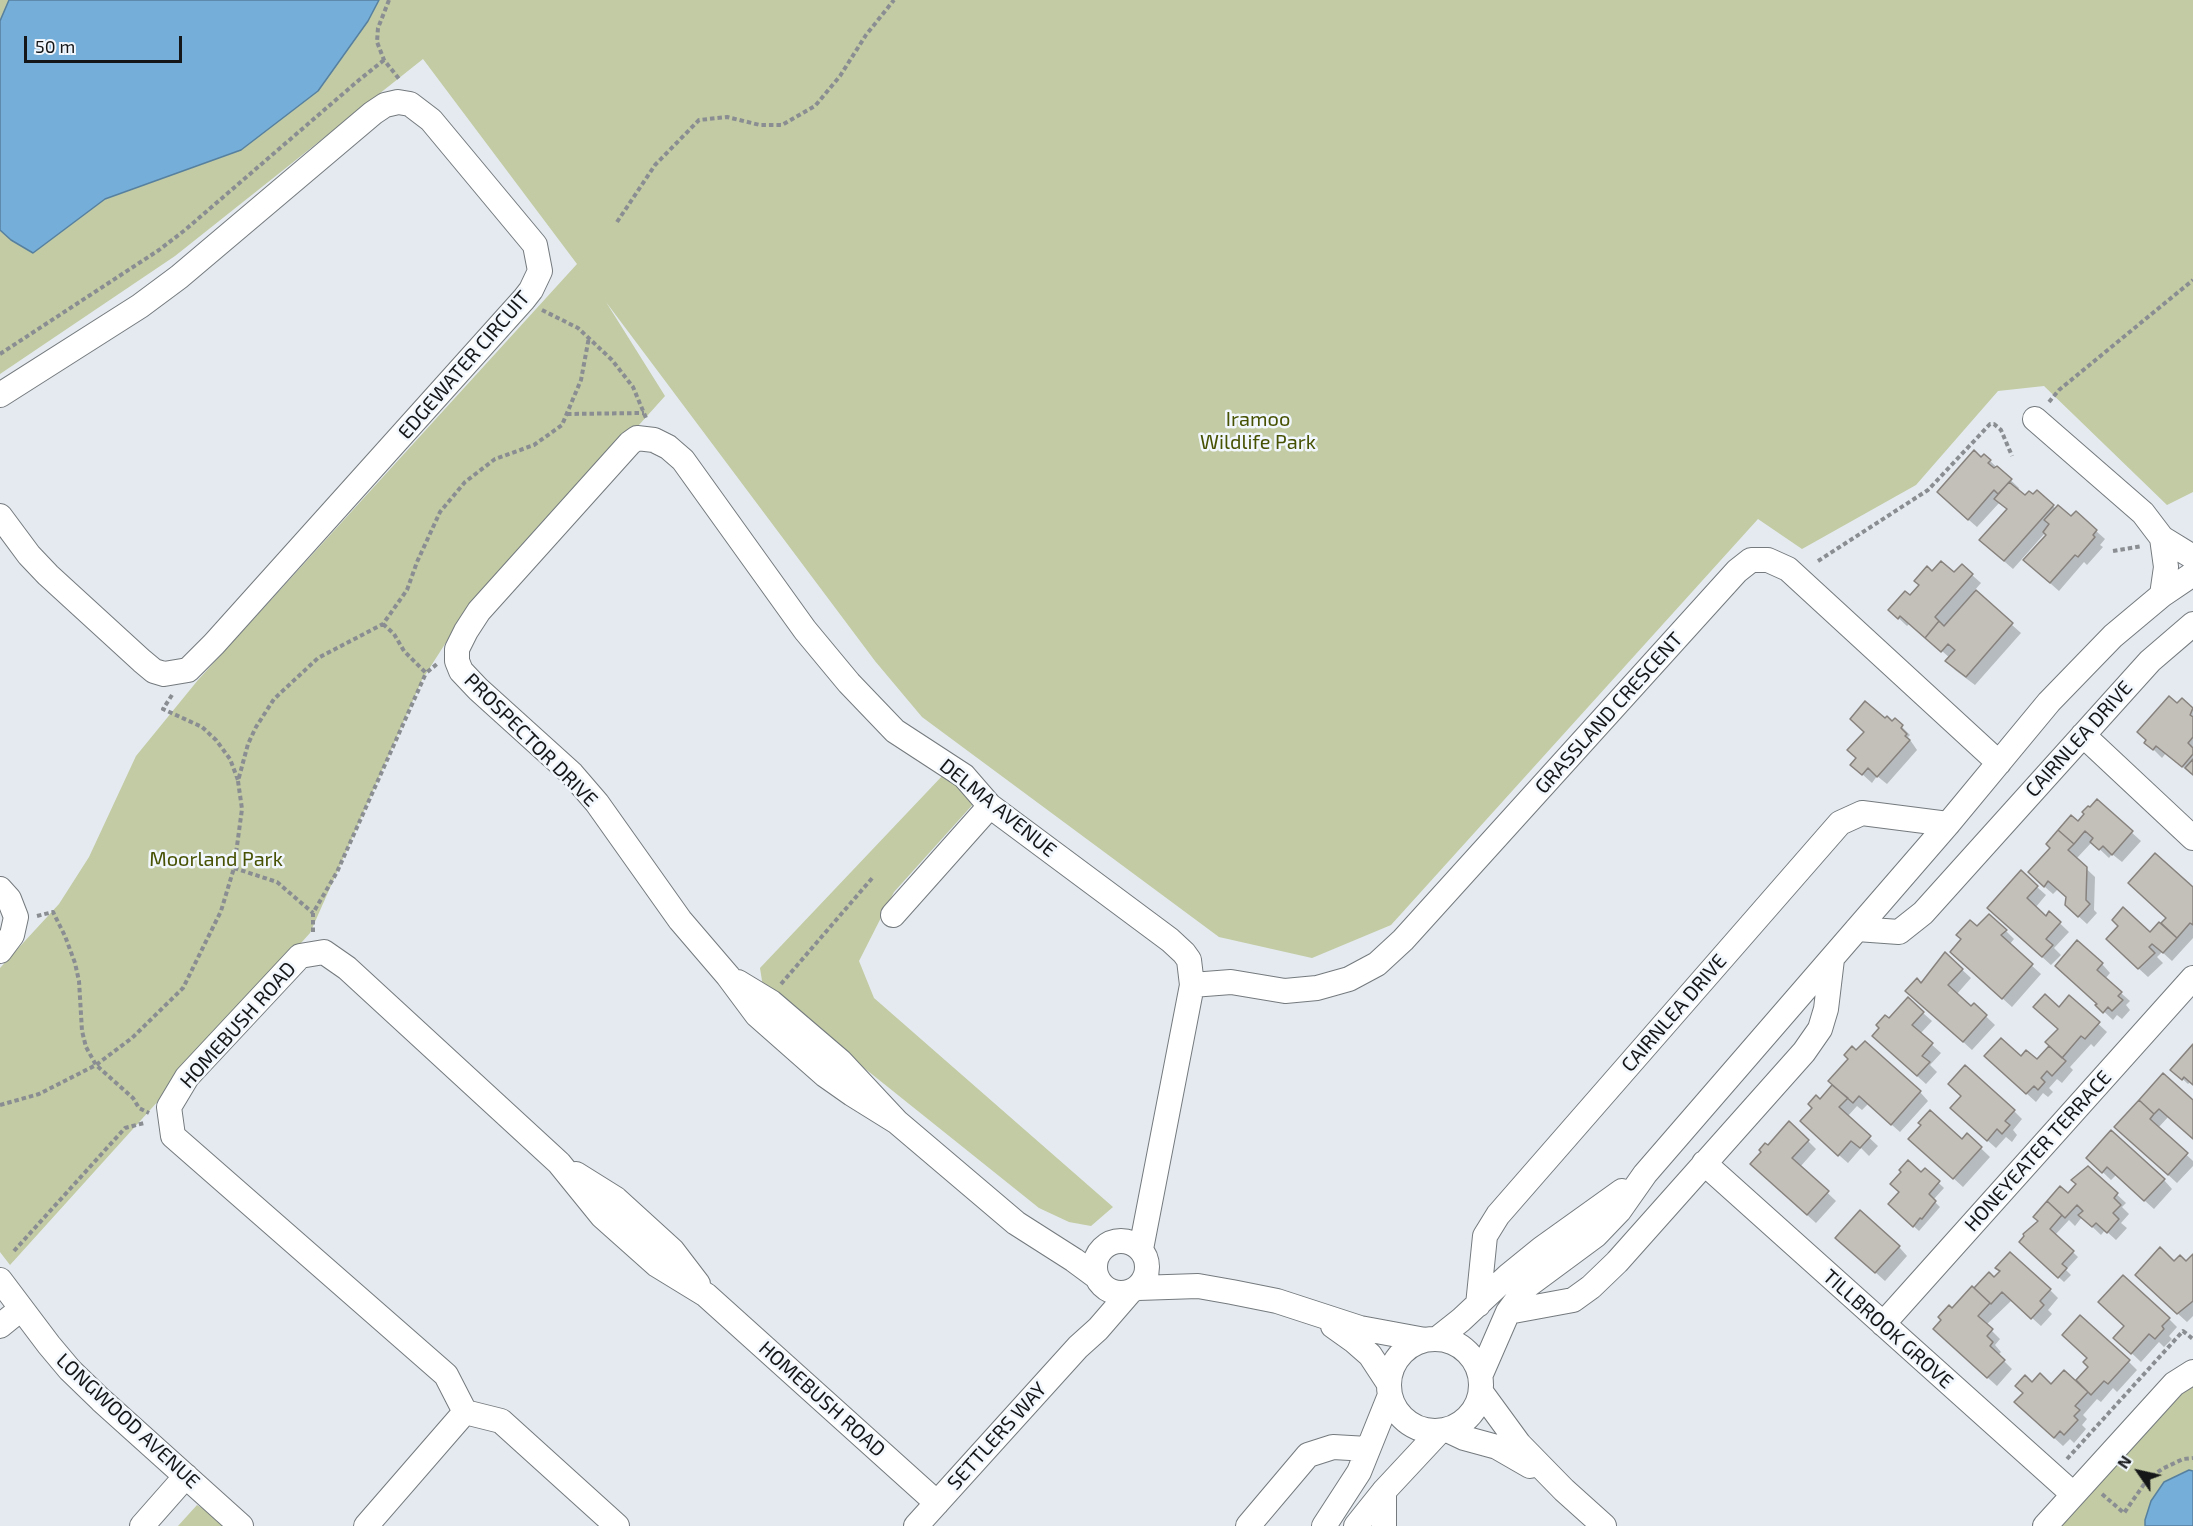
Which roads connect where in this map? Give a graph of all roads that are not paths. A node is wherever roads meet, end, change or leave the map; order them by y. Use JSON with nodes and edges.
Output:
{"nodes":[{"id":1,"x":0,"y":395,"type":"edge"},
{"id":2,"x":2035,"y":419,"type":"road end"},
{"id":3,"x":650,"y":429,"type":"joint"},
{"id":4,"x":0,"y":516,"type":"edge"},
{"id":5,"x":2155,"y":542,"type":"junction"},
{"id":6,"x":2193,"y":557,"type":"edge"},
{"id":7,"x":2193,"y":574,"type":"edge"},
{"id":8,"x":2162,"y":595,"type":"junction"},
{"id":9,"x":2193,"y":624,"type":"edge"},
{"id":10,"x":2083,"y":735,"type":"junction"},
{"id":11,"x":1999,"y":763,"type":"junction"},
{"id":12,"x":990,"y":806,"type":"junction"},
{"id":13,"x":1948,"y":824,"type":"junction"},
{"id":14,"x":2193,"y":838,"type":"edge"},
{"id":15,"x":0,"y":889,"type":"edge"},
{"id":16,"x":893,"y":915,"type":"dead end"},
{"id":17,"x":1857,"y":929,"type":"junction"},
{"id":18,"x":0,"y":951,"type":"edge"},
{"id":19,"x":1832,"y":959,"type":"junction"},
{"id":20,"x":2193,"y":978,"type":"edge"},
{"id":21,"x":1192,"y":985,"type":"junction"},
{"id":22,"x":1704,"y":1163,"type":"junction"},
{"id":23,"x":1645,"y":1174,"type":"junction"},
{"id":24,"x":1152,"y":1185,"type":"junction"},
{"id":25,"x":1041,"y":1240,"type":"junction"},
{"id":26,"x":1111,"y":1244,"type":"junction"},
{"id":27,"x":1144,"y":1254,"type":"junction"},
{"id":28,"x":0,"y":1280,"type":"edge"},
{"id":29,"x":1099,"y":1280,"type":"junction"},
{"id":30,"x":1198,"y":1286,"type":"junction"},
{"id":31,"x":1134,"y":1290,"type":"junction"},
{"id":32,"x":1478,"y":1305,"type":"junction"},
{"id":33,"x":21,"y":1310,"type":"junction"},
{"id":34,"x":1508,"y":1312,"type":"junction"},
{"id":35,"x":1319,"y":1316,"type":"junction"},
{"id":36,"x":1883,"y":1324,"type":"junction"},
{"id":37,"x":0,"y":1326,"type":"edge"},
{"id":38,"x":1431,"y":1339,"type":"junction"},
{"id":39,"x":1078,"y":1347,"type":"junction"},
{"id":40,"x":2193,"y":1372,"type":"edge"},
{"id":41,"x":1481,"y":1383,"type":"junction"},
{"id":42,"x":1389,"y":1390,"type":"junction"},
{"id":43,"x":465,"y":1412,"type":"junction"},
{"id":44,"x":1443,"y":1431,"type":"junction"},
{"id":45,"x":1368,"y":1449,"type":"junction"},
{"id":46,"x":186,"y":1476,"type":"junction"},
{"id":47,"x":1564,"y":1490,"type":"junction"},
{"id":48,"x":1383,"y":1491,"type":"junction"},
{"id":49,"x":2073,"y":1494,"type":"junction"},
{"id":50,"x":937,"y":1503,"type":"junction"},
{"id":51,"x":142,"y":1526,"type":"edge"},
{"id":52,"x":241,"y":1526,"type":"edge"},
{"id":53,"x":366,"y":1526,"type":"edge"},
{"id":54,"x":617,"y":1526,"type":"edge"},
{"id":55,"x":916,"y":1526,"type":"edge"},
{"id":56,"x":1248,"y":1526,"type":"edge"},
{"id":57,"x":1323,"y":1526,"type":"edge"},
{"id":58,"x":1356,"y":1526,"type":"edge"},
{"id":59,"x":1384,"y":1526,"type":"edge"},
{"id":60,"x":1604,"y":1526,"type":"edge"},
{"id":61,"x":2045,"y":1526,"type":"edge"}],
"edges":[{"from":1,"to":4,"type":"street","name":"EDGEWATER CIRCUIT"},
{"from":2,"to":5,"type":"street"},
{"from":3,"to":12,"type":"street","name":"DELMA AVENUE"},
{"from":3,"to":25,"type":"street","name":"PROSPECTOR DRIVE"},
{"from":5,"to":6,"type":"street"},
{"from":5,"to":8,"type":"street"},
{"from":7,"to":8,"type":"street"},
{"from":8,"to":11,"type":"street"},
{"from":9,"to":10,"type":"street","name":"CAIRNLEA DRIVE"},
{"from":10,"to":14,"type":"street"},
{"from":10,"to":17,"type":"street","name":"CAIRNLEA DRIVE"},
{"from":11,"to":13,"type":"street"},
{"from":11,"to":21,"type":"street","name":"GRASSLAND CRESCENT"},
{"from":12,"to":16,"type":"street"},
{"from":12,"to":21,"type":"street","name":"DELMA AVENUE"},
{"from":13,"to":17,"type":"street"},
{"from":13,"to":32,"type":"street","name":"CAIRNLEA DRIVE"},
{"from":15,"to":18,"type":"street"},
{"from":17,"to":19,"type":"street"},
{"from":19,"to":22,"type":"street"},
{"from":19,"to":23,"type":"street"},
{"from":20,"to":36,"type":"street","name":"HONEYEATER TERRACE"},
{"from":21,"to":24,"type":"street","name":"DELMA AVENUE"},
{"from":22,"to":34,"type":"street"},
{"from":22,"to":36,"type":"street","name":"TILLBROOK GROVE"},
{"from":23,"to":32,"type":"street"},
{"from":23,"to":34,"type":"street"},
{"from":24,"to":26,"type":"street","name":"DELMA AVENUE"},
{"from":24,"to":27,"type":"street","name":"DELMA AVENUE"},
{"from":25,"to":26,"type":"street","name":"PROSPECTOR DRIVE"},
{"from":25,"to":29,"type":"street","name":"PROSPECTOR DRIVE"},
{"from":26,"to":27,"type":"street"},
{"from":26,"to":29,"type":"street"},
{"from":27,"to":30,"type":"street"},
{"from":27,"to":31,"type":"street"},
{"from":28,"to":33,"type":"street","name":"LONGWOOD AVENUE"},
{"from":29,"to":31,"type":"street"},
{"from":29,"to":39,"type":"street","name":"SETTLERS WAY"},
{"from":30,"to":31,"type":"street"},
{"from":30,"to":35,"type":"street"},
{"from":31,"to":39,"type":"street","name":"SETTLERS WAY"},
{"from":32,"to":38,"type":"street"},
{"from":33,"to":37,"type":"street"},
{"from":33,"to":46,"type":"street","name":"LONGWOOD AVENUE"},
{"from":34,"to":41,"type":"street"},
{"from":35,"to":38,"type":"street"},
{"from":35,"to":42,"type":"street"},
{"from":36,"to":49,"type":"street","name":"TILLBROOK GROVE"},
{"from":38,"to":41,"type":"street"},
{"from":38,"to":42,"type":"street"},
{"from":39,"to":50,"type":"street","name":"SETTLERS WAY"},
{"from":40,"to":49,"type":"street"},
{"from":41,"to":44,"type":"street"},
{"from":41,"to":47,"type":"street"},
{"from":42,"to":44,"type":"street"},
{"from":42,"to":45,"type":"street"},
{"from":43,"to":50,"type":"street","name":"HOMEBUSH ROAD"},
{"from":43,"to":53,"type":"street"},
{"from":43,"to":54,"type":"street"},
{"from":44,"to":47,"type":"street"},
{"from":44,"to":48,"type":"street"},
{"from":45,"to":56,"type":"street"},
{"from":45,"to":57,"type":"street"},
{"from":46,"to":51,"type":"street"},
{"from":46,"to":52,"type":"street","name":"LONGWOOD AVENUE"},
{"from":47,"to":60,"type":"street"},
{"from":48,"to":58,"type":"street"},
{"from":48,"to":59,"type":"street"},
{"from":49,"to":61,"type":"street"},
{"from":50,"to":55,"type":"street","name":"SETTLERS WAY"}]}
